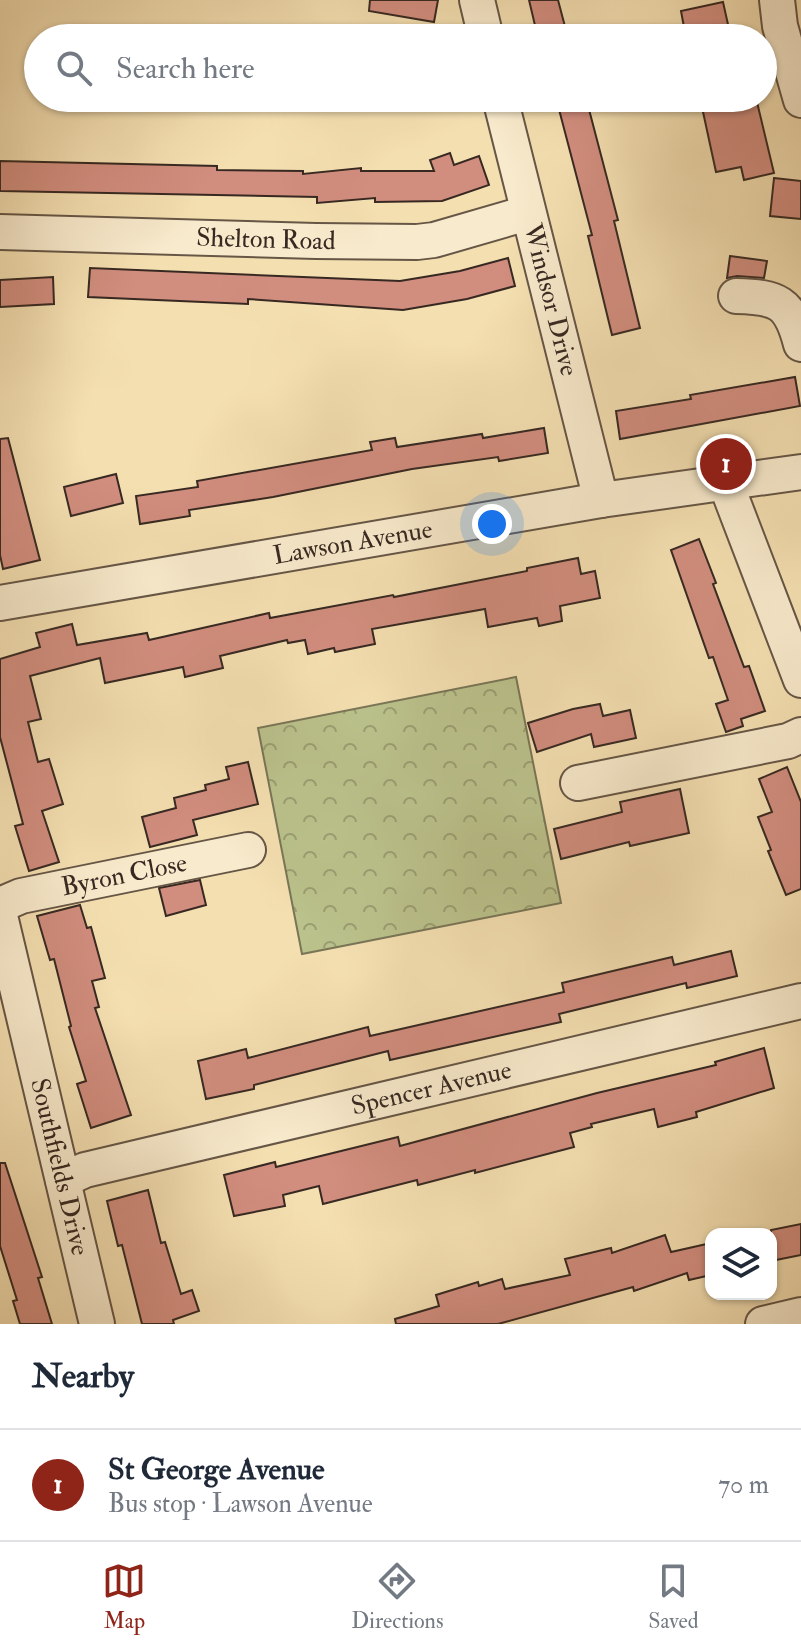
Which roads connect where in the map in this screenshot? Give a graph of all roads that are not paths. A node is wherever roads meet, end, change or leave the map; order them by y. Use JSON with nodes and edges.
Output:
{"nodes":[{"id":1,"x":477,"y":0,"type":"edge"},
{"id":2,"x":777,"y":0,"type":"edge"},
{"id":3,"x":483,"y":24,"type":"edge"},
{"id":4,"x":801,"y":100,"type":"edge"},
{"id":5,"x":503,"y":112,"type":"edge"},
{"id":6,"x":527,"y":213,"type":"junction"},
{"id":7,"x":0,"y":232,"type":"edge"},
{"id":8,"x":736,"y":296,"type":"dead end"},
{"id":9,"x":801,"y":344,"type":"edge"},
{"id":10,"x":801,"y":472,"type":"edge"},
{"id":11,"x":726,"y":484,"type":"junction"},
{"id":12,"x":601,"y":500,"type":"junction"},
{"id":13,"x":0,"y":603,"type":"edge"},
{"id":14,"x":801,"y":680,"type":"edge"},
{"id":15,"x":801,"y":735,"type":"edge"},
{"id":16,"x":578,"y":783,"type":"dead end"},
{"id":17,"x":248,"y":850,"type":"dead end"},
{"id":18,"x":0,"y":905,"type":"edge"},
{"id":19,"x":0,"y":916,"type":"edge"},
{"id":20,"x":801,"y":1001,"type":"edge"},
{"id":21,"x":63,"y":1180,"type":"junction"},
{"id":22,"x":801,"y":1315,"type":"edge"},
{"id":23,"x":97,"y":1324,"type":"edge"},
{"id":24,"x":763,"y":1324,"type":"edge"}],
"edges":[{"from":1,"to":3,"type":"street"},
{"from":2,"to":4,"type":"street"},
{"from":5,"to":6,"type":"street","name":"Windsor Drive"},
{"from":6,"to":7,"type":"street","name":"Shelton Road"},
{"from":6,"to":12,"type":"street","name":"Windsor Drive"},
{"from":8,"to":9,"type":"street"},
{"from":10,"to":11,"type":"street","name":"Lawson Avenue"},
{"from":11,"to":12,"type":"street","name":"Lawson Avenue"},
{"from":11,"to":14,"type":"street"},
{"from":12,"to":13,"type":"street","name":"Lawson Avenue"},
{"from":15,"to":16,"type":"street"},
{"from":17,"to":18,"type":"street","name":"Byron Close"},
{"from":19,"to":21,"type":"street","name":"Southfields Drive"},
{"from":20,"to":21,"type":"street","name":"Spencer Avenue"},
{"from":21,"to":23,"type":"street","name":"Southfields Drive"},
{"from":22,"to":24,"type":"street"}]}
